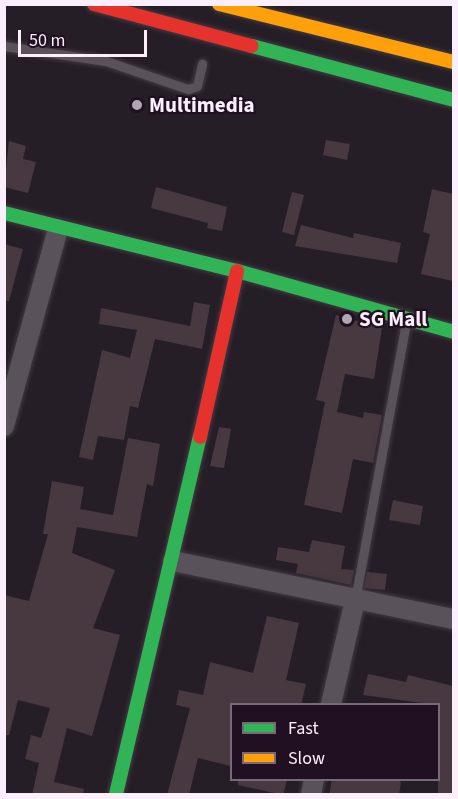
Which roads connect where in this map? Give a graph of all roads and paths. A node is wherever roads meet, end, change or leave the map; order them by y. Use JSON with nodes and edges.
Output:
{"nodes":[{"id":1,"x":94,"y":4,"type":"edge"},
{"id":2,"x":225,"y":5,"type":"edge"},
{"id":3,"x":4,"y":46,"type":"edge"},
{"id":4,"x":453,"y":62,"type":"edge"},
{"id":5,"x":202,"y":64,"type":"dead end"},
{"id":6,"x":453,"y":100,"type":"edge"},
{"id":7,"x":4,"y":213,"type":"edge"},
{"id":8,"x":58,"y":229,"type":"junction"},
{"id":9,"x":237,"y":271,"type":"junction"},
{"id":10,"x":407,"y":317,"type":"junction"},
{"id":11,"x":453,"y":332,"type":"edge"},
{"id":12,"x":6,"y":418,"type":"edge"},
{"id":13,"x":173,"y":561,"type":"junction"},
{"id":14,"x":356,"y":600,"type":"junction"},
{"id":15,"x":453,"y":619,"type":"edge"},
{"id":16,"x":331,"y":703,"type":"edge"},
{"id":17,"x":116,"y":795,"type":"edge"}],
"edges":[{"from":1,"to":6,"type":"main road"},
{"from":2,"to":4,"type":"main road"},
{"from":3,"to":5,"type":"lane"},
{"from":7,"to":8,"type":"main road"},
{"from":8,"to":9,"type":"main road"},
{"from":8,"to":12,"type":"street"},
{"from":9,"to":10,"type":"main road"},
{"from":9,"to":13,"type":"main road"},
{"from":10,"to":11,"type":"main road"},
{"from":10,"to":14,"type":"lane"},
{"from":13,"to":14,"type":"street"},
{"from":13,"to":17,"type":"main road"},
{"from":14,"to":15,"type":"street"},
{"from":14,"to":16,"type":"street"}]}
